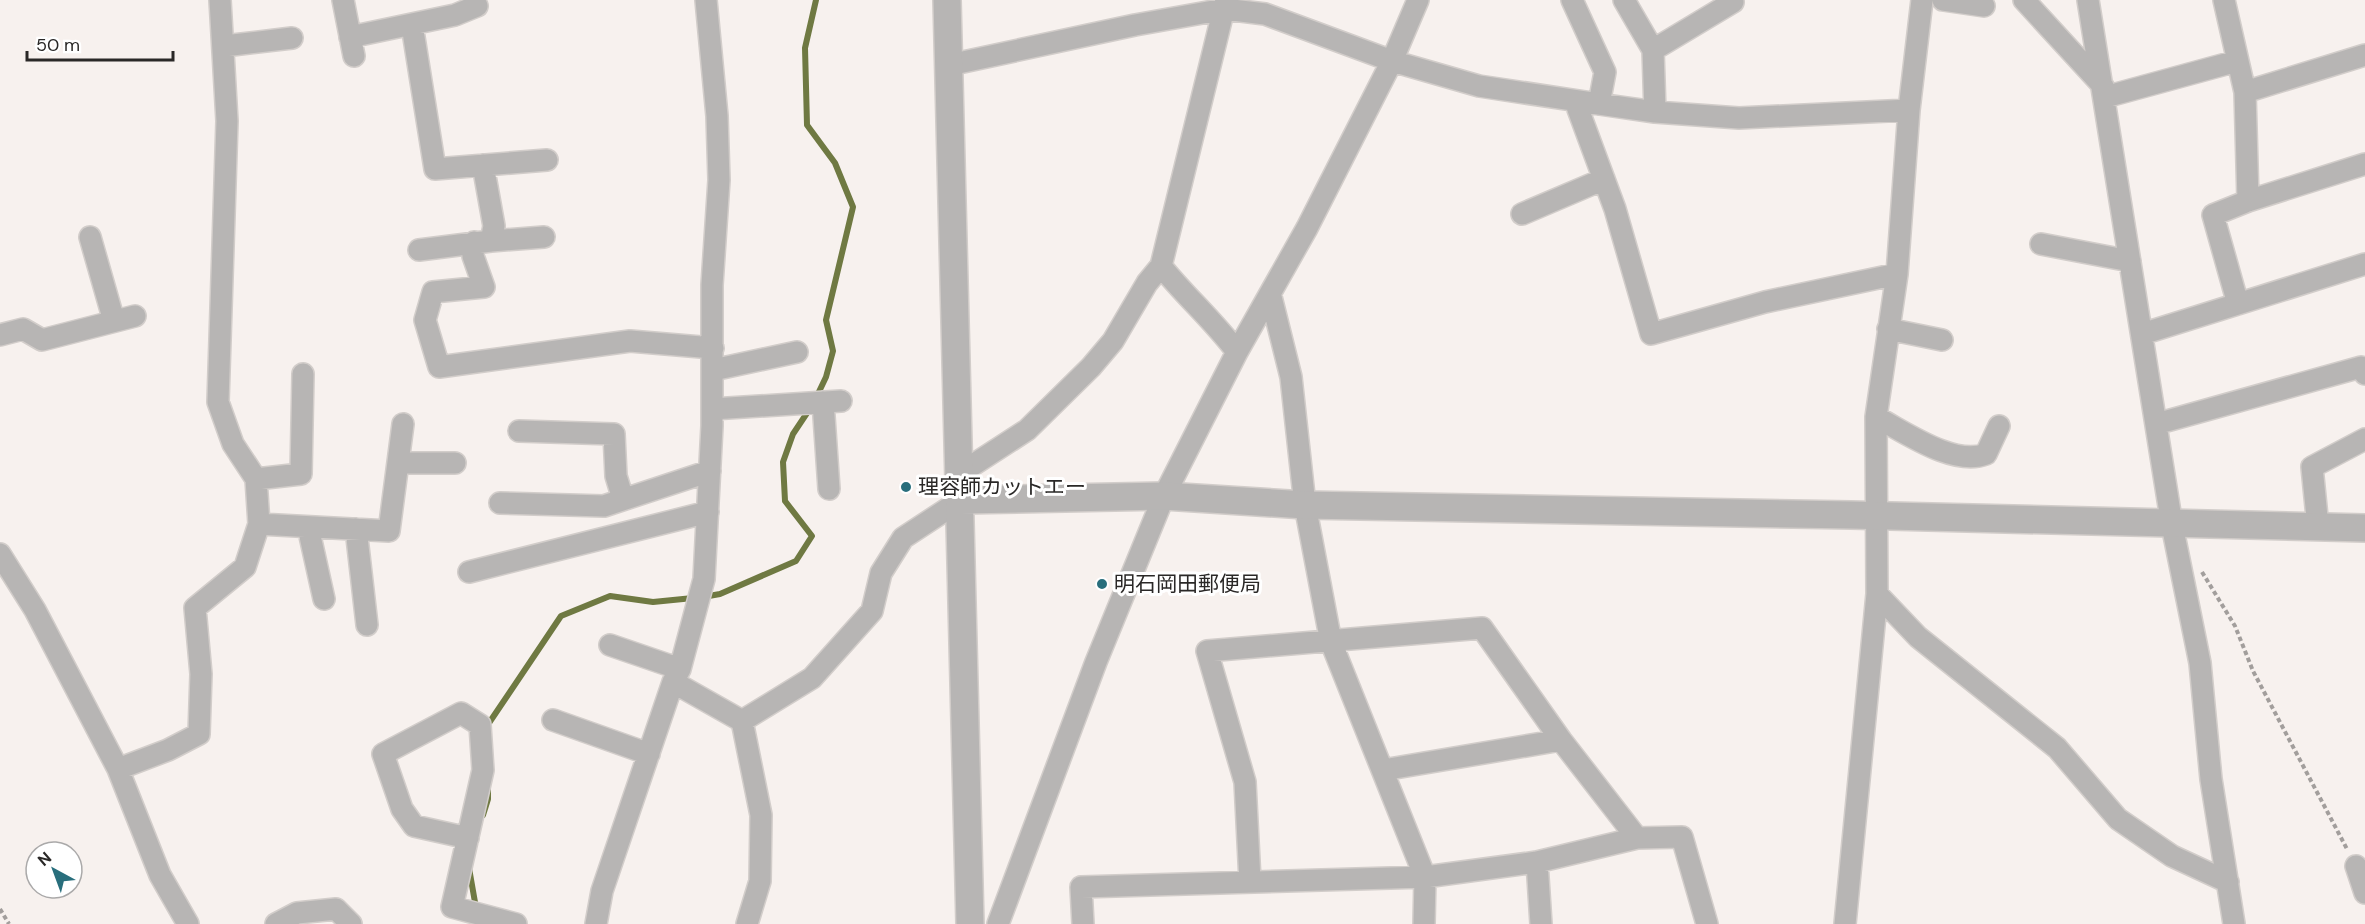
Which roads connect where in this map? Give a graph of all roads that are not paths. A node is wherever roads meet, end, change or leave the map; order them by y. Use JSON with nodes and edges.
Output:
{"nodes":[{"id":1,"x":220,"y":0,"type":"edge"},
{"id":2,"x":343,"y":0,"type":"edge"},
{"id":3,"x":706,"y":0,"type":"edge"},
{"id":4,"x":947,"y":0,"type":"edge"},
{"id":5,"x":1418,"y":0,"type":"edge"},
{"id":6,"x":1572,"y":0,"type":"edge"},
{"id":7,"x":1624,"y":0,"type":"edge"},
{"id":8,"x":1731,"y":0,"type":"edge"},
{"id":9,"x":1922,"y":0,"type":"edge"},
{"id":10,"x":1943,"y":0,"type":"edge"},
{"id":11,"x":2024,"y":0,"type":"edge"},
{"id":12,"x":2088,"y":0,"type":"edge"},
{"id":13,"x":2224,"y":0,"type":"edge"},
{"id":14,"x":1226,"y":4,"type":"edge"},
{"id":15,"x":477,"y":6,"type":"dead end"},
{"id":16,"x":1984,"y":6,"type":"dead end"},
{"id":17,"x":412,"y":25,"type":"junction"},
{"id":18,"x":292,"y":38,"type":"dead end"},
{"id":19,"x":224,"y":46,"type":"junction"},
{"id":20,"x":1653,"y":50,"type":"junction"},
{"id":21,"x":2365,"y":55,"type":"edge"},
{"id":22,"x":1392,"y":61,"type":"junction"},
{"id":23,"x":2237,"y":61,"type":"junction"},
{"id":24,"x":949,"y":66,"type":"junction"},
{"id":25,"x":2104,"y":92,"type":"junction"},
{"id":26,"x":2245,"y":92,"type":"junction"},
{"id":27,"x":1575,"y":101,"type":"junction"},
{"id":28,"x":1599,"y":104,"type":"junction"},
{"id":29,"x":1909,"y":110,"type":"junction"},
{"id":30,"x":1655,"y":112,"type":"junction"},
{"id":31,"x":547,"y":159,"type":"dead end"},
{"id":32,"x":483,"y":165,"type":"junction"},
{"id":33,"x":2365,"y":165,"type":"edge"},
{"id":34,"x":1604,"y":179,"type":"junction"},
{"id":35,"x":2248,"y":201,"type":"junction"},
{"id":36,"x":1522,"y":214,"type":"dead end"},
{"id":37,"x":90,"y":237,"type":"dead end"},
{"id":38,"x":544,"y":237,"type":"dead end"},
{"id":39,"x":483,"y":242,"type":"junction"},
{"id":40,"x":2041,"y":244,"type":"dead end"},
{"id":41,"x":418,"y":250,"type":"dead end"},
{"id":42,"x":2130,"y":261,"type":"junction"},
{"id":43,"x":2365,"y":264,"type":"edge"},
{"id":44,"x":1161,"y":266,"type":"junction"},
{"id":45,"x":1897,"y":274,"type":"junction"},
{"id":46,"x":1270,"y":297,"type":"junction"},
{"id":47,"x":2238,"y":304,"type":"junction"},
{"id":48,"x":135,"y":316,"type":"dead end"},
{"id":49,"x":114,"y":321,"type":"junction"},
{"id":50,"x":1888,"y":329,"type":"junction"},
{"id":51,"x":2142,"y":334,"type":"junction"},
{"id":52,"x":0,"y":335,"type":"edge"},
{"id":53,"x":1942,"y":340,"type":"dead end"},
{"id":54,"x":713,"y":348,"type":"junction"},
{"id":55,"x":797,"y":352,"type":"dead end"},
{"id":56,"x":1238,"y":352,"type":"junction"},
{"id":57,"x":712,"y":370,"type":"junction"},
{"id":58,"x":303,"y":374,"type":"dead end"},
{"id":59,"x":2365,"y":374,"type":"edge"},
{"id":60,"x":712,"y":409,"type":"junction"},
{"id":61,"x":1876,"y":417,"type":"junction"},
{"id":62,"x":403,"y":424,"type":"dead end"},
{"id":63,"x":2156,"y":424,"type":"junction"},
{"id":64,"x":1999,"y":426,"type":"dead end"},
{"id":65,"x":519,"y":431,"type":"dead end"},
{"id":66,"x":2365,"y":439,"type":"edge"},
{"id":67,"x":398,"y":463,"type":"junction"},
{"id":68,"x":455,"y":463,"type":"dead end"},
{"id":69,"x":710,"y":471,"type":"junction"},
{"id":70,"x":256,"y":479,"type":"junction"},
{"id":71,"x":960,"y":487,"type":"junction"},
{"id":72,"x":829,"y":489,"type":"dead end"},
{"id":73,"x":1164,"y":496,"type":"junction"},
{"id":74,"x":623,"y":499,"type":"junction"},
{"id":75,"x":501,"y":503,"type":"dead end"},
{"id":76,"x":1305,"y":505,"type":"junction"},
{"id":77,"x":708,"y":512,"type":"junction"},
{"id":78,"x":1875,"y":515,"type":"junction"},
{"id":79,"x":259,"y":524,"type":"junction"},
{"id":80,"x":2172,"y":525,"type":"junction"},
{"id":81,"x":308,"y":527,"type":"junction"},
{"id":82,"x":2318,"y":527,"type":"junction"},
{"id":83,"x":2365,"y":528,"type":"edge"},
{"id":84,"x":356,"y":530,"type":"junction"},
{"id":85,"x":0,"y":554,"type":"edge"},
{"id":86,"x":469,"y":572,"type":"dead end"},
{"id":87,"x":1877,"y":594,"type":"junction"},
{"id":88,"x":324,"y":599,"type":"dead end"},
{"id":89,"x":367,"y":625,"type":"dead end"},
{"id":90,"x":1332,"y":642,"type":"junction"},
{"id":91,"x":610,"y":645,"type":"dead end"},
{"id":92,"x":676,"y":676,"type":"junction"},
{"id":93,"x":553,"y":720,"type":"dead end"},
{"id":94,"x":742,"y":721,"type":"junction"},
{"id":95,"x":1561,"y":740,"type":"junction"},
{"id":96,"x":649,"y":754,"type":"junction"},
{"id":97,"x":118,"y":769,"type":"junction"},
{"id":98,"x":1383,"y":770,"type":"junction"},
{"id":99,"x":468,"y":838,"type":"junction"},
{"id":100,"x":1637,"y":838,"type":"junction"},
{"id":101,"x":1537,"y":862,"type":"junction"},
{"id":102,"x":2356,"y":866,"type":"road end"},
{"id":103,"x":1425,"y":877,"type":"junction"},
{"id":104,"x":1250,"y":881,"type":"junction"},
{"id":105,"x":2228,"y":882,"type":"junction"},
{"id":106,"x":2365,"y":893,"type":"edge"},
{"id":107,"x":286,"y":922,"type":"edge"},
{"id":108,"x":188,"y":924,"type":"edge"},
{"id":109,"x":351,"y":924,"type":"edge"},
{"id":110,"x":516,"y":924,"type":"edge"},
{"id":111,"x":596,"y":924,"type":"edge"},
{"id":112,"x":747,"y":924,"type":"edge"},
{"id":113,"x":970,"y":924,"type":"edge"},
{"id":114,"x":998,"y":924,"type":"edge"},
{"id":115,"x":1083,"y":924,"type":"edge"},
{"id":116,"x":1424,"y":924,"type":"edge"},
{"id":117,"x":1541,"y":924,"type":"edge"},
{"id":118,"x":1707,"y":924,"type":"edge"},
{"id":119,"x":1845,"y":924,"type":"edge"},
{"id":120,"x":2234,"y":924,"type":"edge"}],
"edges":[{"from":1,"to":19,"type":"street"},
{"from":2,"to":17,"type":"street"},
{"from":3,"to":54,"type":"street"},
{"from":4,"to":24,"type":"street"},
{"from":5,"to":22,"type":"street"},
{"from":6,"to":28,"type":"street"},
{"from":7,"to":20,"type":"street"},
{"from":8,"to":20,"type":"street"},
{"from":9,"to":29,"type":"street"},
{"from":10,"to":16,"type":"street"},
{"from":11,"to":25,"type":"street"},
{"from":12,"to":25,"type":"street"},
{"from":13,"to":23,"type":"street"},
{"from":14,"to":22,"type":"street"},
{"from":14,"to":24,"type":"street"},
{"from":14,"to":44,"type":"street"},
{"from":15,"to":17,"type":"street"},
{"from":17,"to":32,"type":"street"},
{"from":18,"to":19,"type":"street"},
{"from":19,"to":70,"type":"street"},
{"from":20,"to":30,"type":"street"},
{"from":21,"to":26,"type":"street"},
{"from":22,"to":27,"type":"street"},
{"from":22,"to":46,"type":"street"},
{"from":23,"to":25,"type":"street"},
{"from":23,"to":26,"type":"street"},
{"from":24,"to":71,"type":"street"},
{"from":25,"to":42,"type":"street"},
{"from":26,"to":35,"type":"street"},
{"from":27,"to":28,"type":"street"},
{"from":27,"to":34,"type":"street"},
{"from":28,"to":30,"type":"street"},
{"from":29,"to":30,"type":"street"},
{"from":29,"to":45,"type":"street"},
{"from":31,"to":32,"type":"street"},
{"from":32,"to":39,"type":"street"},
{"from":33,"to":35,"type":"street"},
{"from":34,"to":36,"type":"street"},
{"from":34,"to":45,"type":"street"},
{"from":35,"to":47,"type":"street"},
{"from":37,"to":49,"type":"street"},
{"from":38,"to":39,"type":"street"},
{"from":39,"to":41,"type":"street"},
{"from":39,"to":54,"type":"street"},
{"from":40,"to":42,"type":"street"},
{"from":42,"to":51,"type":"street"},
{"from":43,"to":47,"type":"street"},
{"from":44,"to":56,"type":"street"},
{"from":44,"to":71,"type":"street"},
{"from":45,"to":50,"type":"street"},
{"from":46,"to":56,"type":"street"},
{"from":46,"to":76,"type":"street"},
{"from":47,"to":51,"type":"street"},
{"from":48,"to":49,"type":"street"},
{"from":49,"to":52,"type":"street"},
{"from":50,"to":53,"type":"street"},
{"from":50,"to":61,"type":"street"},
{"from":51,"to":63,"type":"street"},
{"from":54,"to":57,"type":"street"},
{"from":55,"to":57,"type":"street"},
{"from":56,"to":73,"type":"street"},
{"from":57,"to":60,"type":"street"},
{"from":58,"to":70,"type":"street"},
{"from":59,"to":63,"type":"street"},
{"from":60,"to":69,"type":"street"},
{"from":60,"to":72,"type":"street"},
{"from":61,"to":64,"type":"street"},
{"from":61,"to":78,"type":"street"},
{"from":62,"to":67,"type":"street"},
{"from":63,"to":80,"type":"street"},
{"from":65,"to":74,"type":"street"},
{"from":66,"to":82,"type":"street"},
{"from":67,"to":68,"type":"street"},
{"from":67,"to":84,"type":"street"},
{"from":69,"to":74,"type":"street"},
{"from":69,"to":77,"type":"street"},
{"from":70,"to":79,"type":"street"},
{"from":71,"to":73,"type":"street"},
{"from":71,"to":94,"type":"street"},
{"from":71,"to":113,"type":"street"},
{"from":73,"to":76,"type":"street"},
{"from":73,"to":114,"type":"street"},
{"from":74,"to":75,"type":"street"},
{"from":76,"to":78,"type":"street"},
{"from":76,"to":90,"type":"street"},
{"from":77,"to":86,"type":"street"},
{"from":77,"to":92,"type":"street"},
{"from":78,"to":80,"type":"street"},
{"from":78,"to":87,"type":"street"},
{"from":79,"to":81,"type":"street"},
{"from":79,"to":97,"type":"street"},
{"from":80,"to":82,"type":"street"},
{"from":80,"to":105,"type":"street"},
{"from":81,"to":84,"type":"street"},
{"from":81,"to":88,"type":"street"},
{"from":82,"to":83,"type":"street"},
{"from":84,"to":89,"type":"street"},
{"from":85,"to":97,"type":"street"},
{"from":87,"to":105,"type":"street"},
{"from":87,"to":119,"type":"street"},
{"from":90,"to":95,"type":"street"},
{"from":90,"to":98,"type":"street"},
{"from":90,"to":104,"type":"street"},
{"from":91,"to":92,"type":"street"},
{"from":92,"to":94,"type":"street"},
{"from":92,"to":96,"type":"street"},
{"from":93,"to":96,"type":"street"},
{"from":94,"to":112,"type":"street"},
{"from":95,"to":98,"type":"street"},
{"from":95,"to":100,"type":"street"},
{"from":96,"to":111,"type":"street"},
{"from":97,"to":108,"type":"street"},
{"from":98,"to":103,"type":"street"},
{"from":99,"to":99,"type":"street"},
{"from":99,"to":110,"type":"street"},
{"from":100,"to":101,"type":"street"},
{"from":100,"to":118,"type":"street"},
{"from":101,"to":103,"type":"street"},
{"from":101,"to":117,"type":"street"},
{"from":102,"to":106,"type":"street"},
{"from":103,"to":104,"type":"street"},
{"from":103,"to":116,"type":"street"},
{"from":104,"to":115,"type":"street"},
{"from":105,"to":120,"type":"street"},
{"from":107,"to":109,"type":"street"}]}
